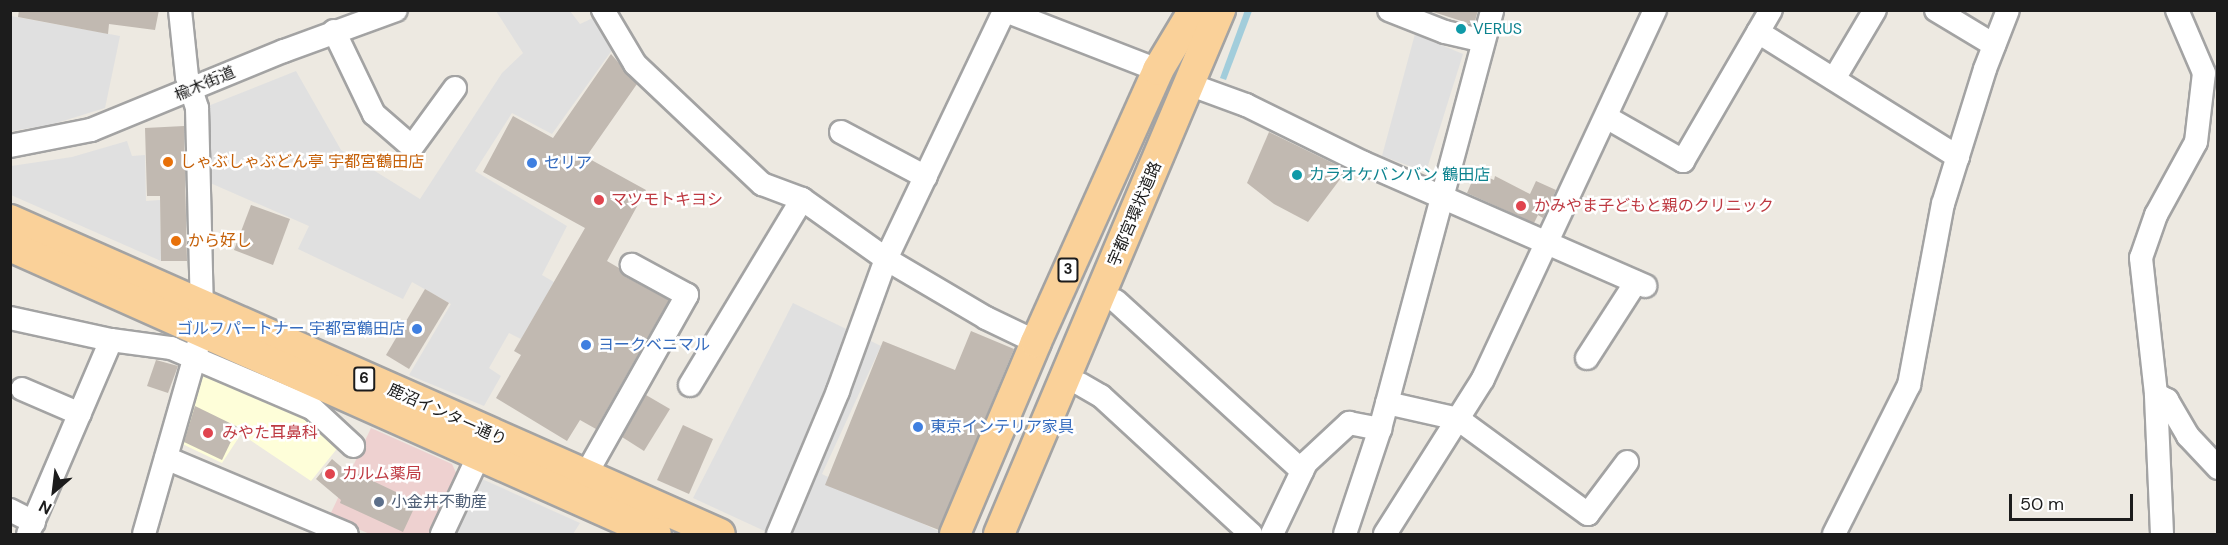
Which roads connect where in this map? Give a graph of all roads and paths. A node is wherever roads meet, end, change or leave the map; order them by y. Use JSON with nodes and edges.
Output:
{"nodes":[{"id":1,"x":180,"y":10,"type":"edge"},
{"id":2,"x":396,"y":10,"type":"edge"},
{"id":3,"x":603,"y":10,"type":"edge"},
{"id":4,"x":1389,"y":10,"type":"edge"},
{"id":5,"x":1492,"y":10,"type":"edge"},
{"id":6,"x":1655,"y":10,"type":"edge"},
{"id":7,"x":1771,"y":10,"type":"edge"},
{"id":8,"x":1875,"y":10,"type":"edge"},
{"id":9,"x":1936,"y":10,"type":"edge"},
{"id":10,"x":2008,"y":10,"type":"edge"},
{"id":11,"x":2177,"y":10,"type":"edge"},
{"id":12,"x":1004,"y":11,"type":"edge"},
{"id":13,"x":1206,"y":14,"type":"edge"},
{"id":14,"x":345,"y":22,"type":"edge"},
{"id":15,"x":1758,"y":32,"type":"junction"},
{"id":16,"x":1483,"y":41,"type":"junction"},
{"id":17,"x":1994,"y":45,"type":"junction"},
{"id":18,"x":1158,"y":70,"type":"junction"},
{"id":19,"x":1834,"y":79,"type":"junction"},
{"id":20,"x":455,"y":88,"type":"dead end"},
{"id":21,"x":1202,"y":89,"type":"junction"},
{"id":22,"x":191,"y":90,"type":"junction"},
{"id":23,"x":1606,"y":117,"type":"junction"},
{"id":24,"x":841,"y":132,"type":"dead end"},
{"id":25,"x":10,"y":146,"type":"edge"},
{"id":26,"x":1958,"y":157,"type":"junction"},
{"id":27,"x":926,"y":177,"type":"junction"},
{"id":28,"x":1444,"y":197,"type":"junction"},
{"id":29,"x":802,"y":199,"type":"junction"},
{"id":30,"x":10,"y":220,"type":"edge"},
{"id":31,"x":1548,"y":245,"type":"junction"},
{"id":32,"x":10,"y":246,"type":"edge"},
{"id":33,"x":886,"y":259,"type":"junction"},
{"id":34,"x":633,"y":265,"type":"dead end"},
{"id":35,"x":1116,"y":301,"type":"junction"},
{"id":36,"x":10,"y":318,"type":"edge"},
{"id":37,"x":199,"y":332,"type":"junction"},
{"id":38,"x":111,"y":340,"type":"junction"},
{"id":39,"x":1036,"y":342,"type":"junction"},
{"id":40,"x":1587,"y":358,"type":"dead end"},
{"id":41,"x":1080,"y":384,"type":"junction"},
{"id":42,"x":690,"y":385,"type":"dead end"},
{"id":43,"x":22,"y":389,"type":"dead end"},
{"id":44,"x":2156,"y":394,"type":"junction"},
{"id":45,"x":1387,"y":403,"type":"junction"},
{"id":46,"x":80,"y":414,"type":"junction"},
{"id":47,"x":1037,"y":416,"type":"junction"},
{"id":48,"x":1458,"y":419,"type":"junction"},
{"id":49,"x":1380,"y":429,"type":"junction"},
{"id":50,"x":353,"y":446,"type":"dead end"},
{"id":51,"x":479,"y":455,"type":"junction"},
{"id":52,"x":166,"y":458,"type":"junction"},
{"id":53,"x":1627,"y":462,"type":"dead end"},
{"id":54,"x":2217,"y":468,"type":"edge"},
{"id":55,"x":1302,"y":471,"type":"junction"},
{"id":56,"x":585,"y":476,"type":"junction"},
{"id":57,"x":10,"y":510,"type":"edge"},
{"id":58,"x":31,"y":528,"type":"edge"},
{"id":59,"x":144,"y":534,"type":"edge"},
{"id":60,"x":347,"y":534,"type":"edge"},
{"id":61,"x":442,"y":534,"type":"edge"},
{"id":62,"x":656,"y":534,"type":"edge"},
{"id":63,"x":720,"y":534,"type":"edge"},
{"id":64,"x":778,"y":534,"type":"edge"},
{"id":65,"x":955,"y":534,"type":"edge"},
{"id":66,"x":975,"y":534,"type":"edge"},
{"id":67,"x":999,"y":534,"type":"edge"},
{"id":68,"x":1022,"y":534,"type":"edge"},
{"id":69,"x":1251,"y":534,"type":"edge"},
{"id":70,"x":1272,"y":534,"type":"edge"},
{"id":71,"x":1345,"y":534,"type":"edge"},
{"id":72,"x":1385,"y":534,"type":"edge"},
{"id":73,"x":1834,"y":534,"type":"edge"},
{"id":74,"x":2163,"y":534,"type":"edge"}],
"edges":[{"from":1,"to":22,"type":"street"},
{"from":2,"to":14,"type":"street","name":"楡木街道"},
{"from":3,"to":29,"type":"street"},
{"from":4,"to":16,"type":"street"},
{"from":5,"to":16,"type":"street"},
{"from":6,"to":23,"type":"street"},
{"from":7,"to":15,"type":"street"},
{"from":8,"to":19,"type":"street"},
{"from":9,"to":17,"type":"street"},
{"from":10,"to":17,"type":"street"},
{"from":11,"to":44,"type":"street"},
{"from":12,"to":18,"type":"street"},
{"from":12,"to":27,"type":"street"},
{"from":13,"to":18,"type":"main road","number":"3"},
{"from":13,"to":21,"type":"main road"},
{"from":13,"to":47,"type":"main road","name":"宇都宮環状道路","number":"3"},
{"from":14,"to":20,"type":"street"},
{"from":14,"to":22,"type":"street","name":"楡木街道"},
{"from":15,"to":19,"type":"street"},
{"from":15,"to":23,"type":"street"},
{"from":16,"to":28,"type":"street"},
{"from":17,"to":26,"type":"street"},
{"from":18,"to":39,"type":"main road","number":"3"},
{"from":19,"to":26,"type":"street"},
{"from":21,"to":28,"type":"street"},
{"from":21,"to":35,"type":"main road"},
{"from":22,"to":25,"type":"street","name":"楡木街道"},
{"from":22,"to":37,"type":"street"},
{"from":23,"to":31,"type":"street"},
{"from":24,"to":27,"type":"street"},
{"from":26,"to":73,"type":"street"},
{"from":27,"to":33,"type":"street"},
{"from":28,"to":31,"type":"street"},
{"from":28,"to":45,"type":"street"},
{"from":29,"to":33,"type":"street"},
{"from":29,"to":42,"type":"street"},
{"from":30,"to":37,"type":"main road","name":"鹿沼インター通り","number":"6"},
{"from":31,"to":40,"type":"street"},
{"from":31,"to":48,"type":"street"},
{"from":32,"to":37,"type":"main road","name":"鹿沼インター通り","number":"6"},
{"from":33,"to":39,"type":"street"},
{"from":33,"to":64,"type":"street"},
{"from":34,"to":56,"type":"street"},
{"from":35,"to":41,"type":"main road"},
{"from":35,"to":55,"type":"street"},
{"from":36,"to":38,"type":"street"},
{"from":37,"to":38,"type":"street"},
{"from":37,"to":50,"type":"street"},
{"from":37,"to":51,"type":"main road","name":"鹿沼インター通り","number":"6"},
{"from":37,"to":52,"type":"street"},
{"from":37,"to":56,"type":"main road","name":"鹿沼インター通り","number":"6"},
{"from":38,"to":46,"type":"street"},
{"from":39,"to":65,"type":"main road","number":"3"},
{"from":41,"to":68,"type":"main road"},
{"from":41,"to":69,"type":"street"},
{"from":43,"to":46,"type":"street"},
{"from":44,"to":54,"type":"street"},
{"from":44,"to":74,"type":"street"},
{"from":45,"to":48,"type":"street"},
{"from":45,"to":49,"type":"street"},
{"from":46,"to":58,"type":"street"},
{"from":47,"to":66,"type":"main road","number":"3"},
{"from":47,"to":67,"type":"main road","number":"3"},
{"from":48,"to":53,"type":"street"},
{"from":48,"to":72,"type":"street"},
{"from":49,"to":55,"type":"street"},
{"from":49,"to":71,"type":"street"},
{"from":51,"to":61,"type":"street"},
{"from":51,"to":62,"type":"main road","name":"鹿沼インター通り","number":"6"},
{"from":52,"to":59,"type":"street"},
{"from":52,"to":60,"type":"street"},
{"from":55,"to":70,"type":"street"},
{"from":56,"to":63,"type":"main road","name":"鹿沼インター通り","number":"6"},
{"from":57,"to":58,"type":"street"}]}
